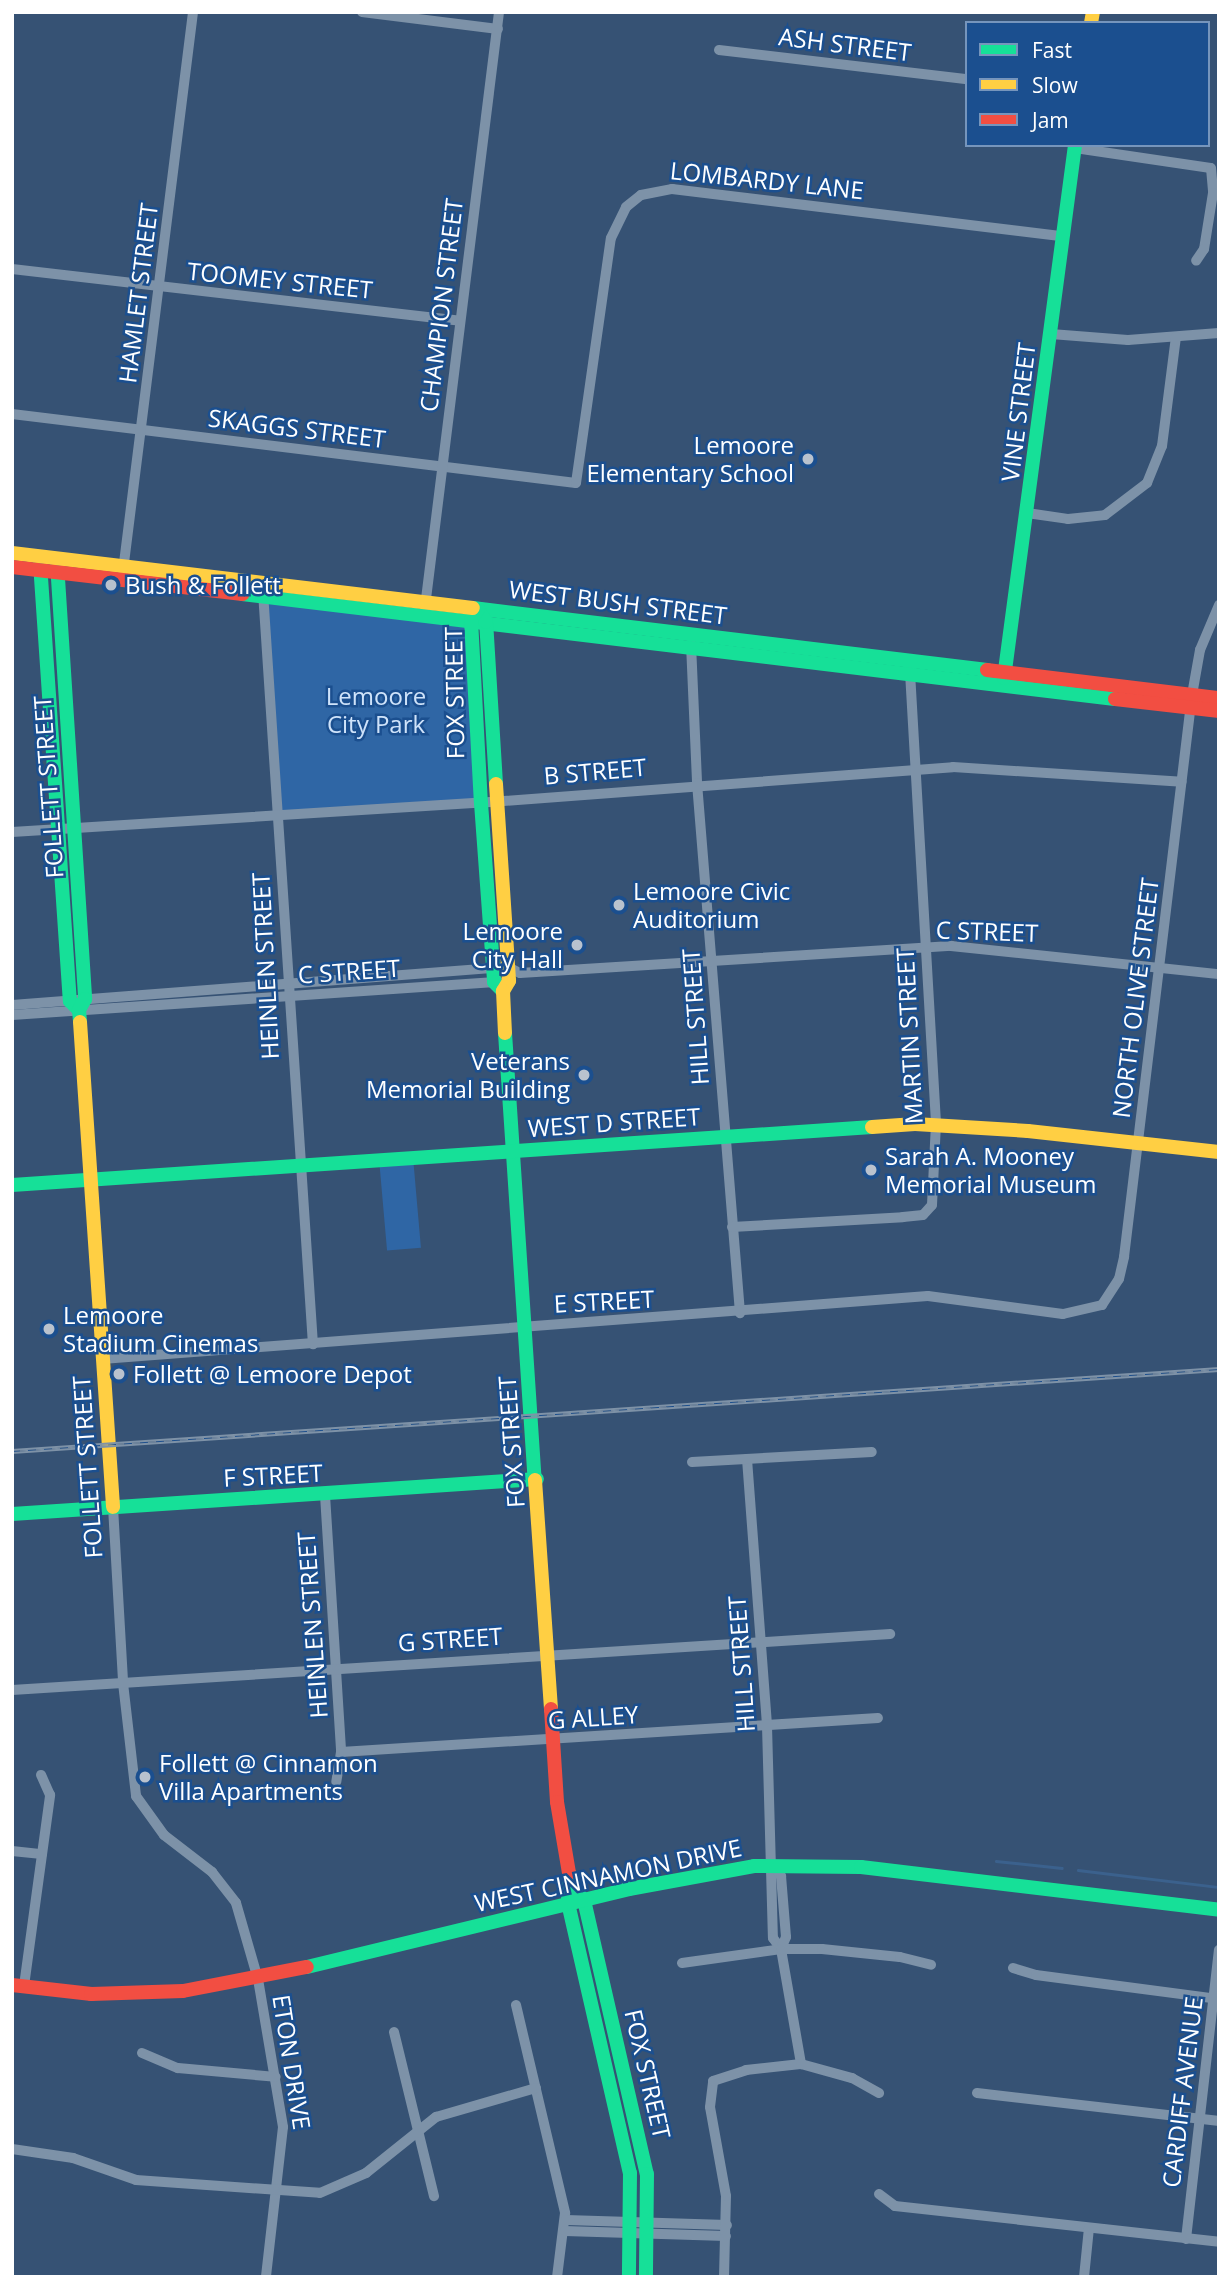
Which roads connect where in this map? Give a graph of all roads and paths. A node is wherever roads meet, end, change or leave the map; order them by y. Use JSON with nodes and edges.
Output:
{"nodes":[{"id":1,"x":194,"y":12,"type":"edge"},
{"id":2,"x":362,"y":12,"type":"edge"},
{"id":3,"x":499,"y":12,"type":"edge"},
{"id":4,"x":498,"y":29,"type":"junction"},
{"id":5,"x":719,"y":50,"type":"dead end"},
{"id":6,"x":965,"y":79,"type":"edge"},
{"id":7,"x":1075,"y":147,"type":"edge"},
{"id":8,"x":1081,"y":147,"type":"edge"},
{"id":9,"x":1062,"y":236,"type":"junction"},
{"id":10,"x":1196,"y":261,"type":"dead end"},
{"id":11,"x":12,"y":268,"type":"edge"},
{"id":12,"x":159,"y":287,"type":"junction"},
{"id":13,"x":460,"y":321,"type":"junction"},
{"id":14,"x":1219,"y":333,"type":"edge"},
{"id":15,"x":1051,"y":334,"type":"junction"},
{"id":16,"x":1177,"y":337,"type":"junction"},
{"id":17,"x":12,"y":414,"type":"edge"},
{"id":18,"x":142,"y":431,"type":"junction"},
{"id":19,"x":442,"y":467,"type":"junction"},
{"id":20,"x":576,"y":483,"type":"joint"},
{"id":21,"x":1027,"y":513,"type":"junction"},
{"id":22,"x":12,"y":553,"type":"edge"},
{"id":23,"x":40,"y":563,"type":"junction"},
{"id":24,"x":57,"y":565,"type":"junction"},
{"id":25,"x":12,"y":567,"type":"edge"},
{"id":26,"x":123,"y":573,"type":"junction"},
{"id":27,"x":263,"y":591,"type":"junction"},
{"id":28,"x":1219,"y":605,"type":"edge"},
{"id":29,"x":425,"y":608,"type":"junction"},
{"id":30,"x":478,"y":617,"type":"junction"},
{"id":31,"x":691,"y":640,"type":"junction"},
{"id":32,"x":909,"y":666,"type":"junction"},
{"id":33,"x":1004,"y":678,"type":"junction"},
{"id":34,"x":1219,"y":698,"type":"edge"},
{"id":35,"x":1192,"y":701,"type":"junction"},
{"id":36,"x":1219,"y":711,"type":"edge"},
{"id":37,"x":915,"y":770,"type":"junction"},
{"id":38,"x":1182,"y":782,"type":"junction"},
{"id":39,"x":697,"y":783,"type":"junction"},
{"id":40,"x":496,"y":802,"type":"junction"},
{"id":41,"x":481,"y":803,"type":"junction"},
{"id":42,"x":278,"y":816,"type":"junction"},
{"id":43,"x":74,"y":826,"type":"junction"},
{"id":44,"x":56,"y":828,"type":"junction"},
{"id":45,"x":12,"y":832,"type":"edge"},
{"id":46,"x":925,"y":949,"type":"junction"},
{"id":47,"x":713,"y":961,"type":"junction"},
{"id":48,"x":1161,"y":967,"type":"junction"},
{"id":49,"x":1219,"y":974,"type":"edge"},
{"id":50,"x":504,"y":977,"type":"junction"},
{"id":51,"x":287,"y":991,"type":"junction"},
{"id":52,"x":78,"y":1004,"type":"junction"},
{"id":53,"x":12,"y":1005,"type":"edge"},
{"id":54,"x":12,"y":1015,"type":"edge"},
{"id":55,"x":936,"y":1124,"type":"junction"},
{"id":56,"x":726,"y":1138,"type":"junction"},
{"id":57,"x":1140,"y":1142,"type":"junction"},
{"id":58,"x":511,"y":1152,"type":"junction"},
{"id":59,"x":1219,"y":1152,"type":"edge"},
{"id":60,"x":298,"y":1165,"type":"junction"},
{"id":61,"x":87,"y":1179,"type":"junction"},
{"id":62,"x":12,"y":1185,"type":"edge"},
{"id":63,"x":732,"y":1227,"type":"junction"},
{"id":64,"x":1105,"y":1302,"type":"joint"},
{"id":65,"x":740,"y":1313,"type":"junction"},
{"id":66,"x":523,"y":1326,"type":"junction"},
{"id":67,"x":313,"y":1344,"type":"junction"},
{"id":68,"x":102,"y":1359,"type":"junction"},
{"id":69,"x":872,"y":1452,"type":"dead end"},
{"id":70,"x":747,"y":1459,"type":"junction"},
{"id":71,"x":692,"y":1462,"type":"dead end"},
{"id":72,"x":537,"y":1479,"type":"junction"},
{"id":73,"x":325,"y":1495,"type":"junction"},
{"id":74,"x":113,"y":1507,"type":"junction"},
{"id":75,"x":12,"y":1514,"type":"edge"},
{"id":76,"x":890,"y":1634,"type":"dead end"},
{"id":77,"x":761,"y":1642,"type":"junction"},
{"id":78,"x":549,"y":1654,"type":"junction"},
{"id":79,"x":335,"y":1666,"type":"junction"},
{"id":80,"x":123,"y":1683,"type":"junction"},
{"id":81,"x":12,"y":1690,"type":"edge"},
{"id":82,"x":878,"y":1718,"type":"dead end"},
{"id":83,"x":767,"y":1726,"type":"junction"},
{"id":84,"x":554,"y":1741,"type":"junction"},
{"id":85,"x":341,"y":1752,"type":"junction"},
{"id":86,"x":131,"y":1753,"type":"joint"},
{"id":87,"x":41,"y":1774,"type":"dead end"},
{"id":88,"x":336,"y":1782,"type":"dead end"},
{"id":89,"x":12,"y":1851,"type":"edge"},
{"id":90,"x":42,"y":1854,"type":"junction"},
{"id":91,"x":773,"y":1865,"type":"junction"},
{"id":92,"x":572,"y":1888,"type":"junction"},
{"id":93,"x":584,"y":1900,"type":"junction"},
{"id":94,"x":568,"y":1903,"type":"junction"},
{"id":95,"x":1219,"y":1910,"type":"edge"},
{"id":96,"x":780,"y":1949,"type":"junction"},
{"id":97,"x":1219,"y":1950,"type":"edge"},
{"id":98,"x":682,"y":1963,"type":"dead end"},
{"id":99,"x":930,"y":1965,"type":"dead end"},
{"id":100,"x":1013,"y":1968,"type":"dead end"},
{"id":101,"x":258,"y":1979,"type":"junction"},
{"id":102,"x":18,"y":1986,"type":"edge"},
{"id":103,"x":1217,"y":1998,"type":"edge"},
{"id":104,"x":516,"y":2005,"type":"dead end"},
{"id":105,"x":394,"y":2032,"type":"dead end"},
{"id":106,"x":142,"y":2053,"type":"dead end"},
{"id":107,"x":801,"y":2064,"type":"junction"},
{"id":108,"x":276,"y":2077,"type":"junction"},
{"id":109,"x":536,"y":2088,"type":"junction"},
{"id":110,"x":879,"y":2093,"type":"dead end"},
{"id":111,"x":977,"y":2093,"type":"dead end"},
{"id":112,"x":1200,"y":2119,"type":"junction"},
{"id":113,"x":1219,"y":2121,"type":"edge"},
{"id":114,"x":421,"y":2127,"type":"junction"},
{"id":115,"x":12,"y":2149,"type":"edge"},
{"id":116,"x":279,"y":2193,"type":"junction"},
{"id":117,"x":879,"y":2194,"type":"dead end"},
{"id":118,"x":434,"y":2196,"type":"dead end"},
{"id":119,"x":565,"y":2226,"type":"junction"},
{"id":120,"x":1089,"y":2228,"type":"junction"},
{"id":121,"x":633,"y":2229,"type":"junction"},
{"id":122,"x":650,"y":2229,"type":"junction"},
{"id":123,"x":727,"y":2231,"type":"junction"},
{"id":124,"x":1186,"y":2239,"type":"junction"},
{"id":125,"x":1219,"y":2242,"type":"edge"},
{"id":126,"x":266,"y":2277,"type":"edge"},
{"id":127,"x":557,"y":2277,"type":"edge"},
{"id":128,"x":629,"y":2277,"type":"edge"},
{"id":129,"x":646,"y":2277,"type":"edge"},
{"id":130,"x":724,"y":2277,"type":"edge"},
{"id":131,"x":1084,"y":2277,"type":"edge"}],
"edges":[{"from":1,"to":12,"type":"street","name":"HAMLET STREET"},
{"from":2,"to":4,"type":"street"},
{"from":3,"to":4,"type":"street","name":"CHAMPION STREET"},
{"from":4,"to":13,"type":"street","name":"CHAMPION STREET"},
{"from":5,"to":6,"type":"street","name":"ASH STREET"},
{"from":7,"to":9,"type":"street","name":"VINE STREET"},
{"from":8,"to":10,"type":"street"},
{"from":9,"to":15,"type":"street","name":"VINE STREET"},
{"from":9,"to":20,"type":"street","name":"LOMBARDY LANE"},
{"from":11,"to":12,"type":"street","name":"TOOMEY STREET"},
{"from":12,"to":13,"type":"street","name":"TOOMEY STREET"},
{"from":12,"to":18,"type":"street","name":"HAMLET STREET"},
{"from":13,"to":19,"type":"street","name":"CHAMPION STREET"},
{"from":14,"to":16,"type":"street"},
{"from":15,"to":16,"type":"street"},
{"from":15,"to":21,"type":"street","name":"VINE STREET"},
{"from":16,"to":21,"type":"street"},
{"from":17,"to":18,"type":"street","name":"SKAGGS STREET"},
{"from":18,"to":19,"type":"street","name":"SKAGGS STREET"},
{"from":18,"to":26,"type":"street","name":"HAMLET STREET"},
{"from":19,"to":20,"type":"street","name":"SKAGGS STREET"},
{"from":19,"to":29,"type":"street","name":"CHAMPION STREET"},
{"from":21,"to":33,"type":"street","name":"VINE STREET"},
{"from":22,"to":23,"type":"street","name":"WEST BUSH STREET"},
{"from":23,"to":24,"type":"street","name":"WEST BUSH STREET"},
{"from":23,"to":25,"type":"street","name":"WEST BUSH STREET"},
{"from":23,"to":44,"type":"street","name":"FOLLETT STREET"},
{"from":24,"to":26,"type":"street","name":"WEST BUSH STREET"},
{"from":24,"to":43,"type":"street","name":"FOLLETT STREET"},
{"from":26,"to":27,"type":"street","name":"WEST BUSH STREET"},
{"from":27,"to":29,"type":"street","name":"WEST BUSH STREET"},
{"from":27,"to":42,"type":"street","name":"HEINLEN STREET"},
{"from":28,"to":35,"type":"street","name":"NORTH OLIVE STREET"},
{"from":29,"to":30,"type":"street","name":"WEST BUSH STREET"},
{"from":30,"to":31,"type":"street","name":"WEST BUSH STREET"},
{"from":30,"to":40,"type":"street","name":"FOX STREET"},
{"from":30,"to":41,"type":"street","name":"FOX STREET"},
{"from":31,"to":32,"type":"street","name":"WEST BUSH STREET"},
{"from":31,"to":39,"type":"street","name":"HILL STREET"},
{"from":32,"to":33,"type":"street","name":"WEST BUSH STREET"},
{"from":32,"to":37,"type":"street","name":"MARTIN STREET"},
{"from":33,"to":35,"type":"street","name":"WEST BUSH STREET"},
{"from":34,"to":35,"type":"street","name":"WEST BUSH STREET"},
{"from":35,"to":36,"type":"street","name":"WEST BUSH STREET"},
{"from":35,"to":38,"type":"street","name":"NORTH OLIVE STREET"},
{"from":37,"to":38,"type":"street","name":"B STREET"},
{"from":37,"to":39,"type":"street","name":"B STREET"},
{"from":37,"to":46,"type":"street","name":"MARTIN STREET"},
{"from":38,"to":48,"type":"street","name":"NORTH OLIVE STREET"},
{"from":39,"to":40,"type":"street","name":"B STREET"},
{"from":39,"to":47,"type":"street","name":"HILL STREET"},
{"from":40,"to":41,"type":"street","name":"B STREET"},
{"from":40,"to":50,"type":"street","name":"FOX STREET"},
{"from":41,"to":42,"type":"street","name":"B STREET"},
{"from":41,"to":50,"type":"street","name":"FOX STREET"},
{"from":42,"to":43,"type":"street","name":"B STREET"},
{"from":42,"to":51,"type":"street","name":"HEINLEN STREET"},
{"from":43,"to":44,"type":"street","name":"B STREET"},
{"from":43,"to":52,"type":"street","name":"FOLLETT STREET"},
{"from":44,"to":45,"type":"street","name":"B STREET"},
{"from":44,"to":52,"type":"street","name":"FOLLETT STREET"},
{"from":46,"to":47,"type":"street","name":"C STREET"},
{"from":46,"to":48,"type":"street","name":"C STREET"},
{"from":46,"to":55,"type":"street","name":"MARTIN STREET"},
{"from":47,"to":50,"type":"street","name":"C STREET"},
{"from":47,"to":56,"type":"street","name":"HILL STREET"},
{"from":48,"to":49,"type":"street","name":"C STREET"},
{"from":48,"to":57,"type":"street","name":"NORTH OLIVE STREET"},
{"from":50,"to":51,"type":"street","name":"C STREET"},
{"from":50,"to":58,"type":"street","name":"FOX STREET"},
{"from":51,"to":52,"type":"street","name":"C STREET"},
{"from":51,"to":60,"type":"street","name":"HEINLEN STREET"},
{"from":52,"to":53,"type":"street","name":"C STREET"},
{"from":52,"to":54,"type":"street","name":"C STREET"},
{"from":52,"to":61,"type":"street","name":"FOLLETT STREET"},
{"from":55,"to":56,"type":"street","name":"WEST D STREET"},
{"from":55,"to":57,"type":"street","name":"WEST D STREET"},
{"from":55,"to":63,"type":"street","name":"MARTIN STREET"},
{"from":56,"to":58,"type":"street","name":"WEST D STREET"},
{"from":56,"to":63,"type":"street","name":"HILL STREET"},
{"from":57,"to":59,"type":"street","name":"WEST D STREET"},
{"from":57,"to":64,"type":"street","name":"NORTH OLIVE STREET"},
{"from":58,"to":60,"type":"street","name":"WEST D STREET"},
{"from":58,"to":66,"type":"street","name":"FOX STREET"},
{"from":60,"to":61,"type":"street","name":"WEST D STREET"},
{"from":60,"to":67,"type":"street","name":"HEINLEN STREET"},
{"from":61,"to":62,"type":"street","name":"WEST D STREET"},
{"from":61,"to":68,"type":"street","name":"FOLLETT STREET"},
{"from":63,"to":65,"type":"street","name":"HILL STREET"},
{"from":64,"to":65,"type":"street","name":"E STREET"},
{"from":65,"to":66,"type":"street","name":"E STREET"},
{"from":66,"to":67,"type":"street","name":"E STREET"},
{"from":66,"to":72,"type":"street","name":"FOX STREET"},
{"from":67,"to":68,"type":"street","name":"E STREET"},
{"from":68,"to":74,"type":"street","name":"FOLLETT STREET"},
{"from":69,"to":70,"type":"street"},
{"from":70,"to":71,"type":"street"},
{"from":70,"to":77,"type":"street","name":"HILL STREET"},
{"from":72,"to":73,"type":"street","name":"F STREET"},
{"from":72,"to":78,"type":"street","name":"FOX STREET"},
{"from":73,"to":74,"type":"street","name":"F STREET"},
{"from":73,"to":79,"type":"street","name":"HEINLEN STREET"},
{"from":74,"to":75,"type":"street","name":"F STREET"},
{"from":74,"to":80,"type":"street","name":"FOLLETT STREET"},
{"from":76,"to":77,"type":"street","name":"G STREET"},
{"from":77,"to":78,"type":"street","name":"G STREET"},
{"from":77,"to":83,"type":"street","name":"HILL STREET"},
{"from":78,"to":79,"type":"street","name":"G STREET"},
{"from":78,"to":84,"type":"street","name":"FOX STREET"},
{"from":79,"to":80,"type":"street","name":"G STREET"},
{"from":79,"to":85,"type":"street","name":"HEINLEN STREET"},
{"from":80,"to":81,"type":"street","name":"G STREET"},
{"from":80,"to":86,"type":"street","name":"FOLLETT STREET"},
{"from":82,"to":83,"type":"street","name":"G ALLEY"},
{"from":83,"to":84,"type":"street","name":"G ALLEY"},
{"from":83,"to":91,"type":"street","name":"HILL STREET"},
{"from":84,"to":85,"type":"street","name":"G ALLEY"},
{"from":84,"to":92,"type":"street","name":"FOX STREET"},
{"from":85,"to":88,"type":"street"},
{"from":86,"to":101,"type":"street","name":"ETON DRIVE"},
{"from":87,"to":90,"type":"street"},
{"from":89,"to":90,"type":"street"},
{"from":90,"to":102,"type":"street"},
{"from":91,"to":93,"type":"street","name":"WEST CINNAMON DRIVE"},
{"from":91,"to":95,"type":"street","name":"WEST CINNAMON DRIVE"},
{"from":91,"to":96,"type":"street","name":"HILL STREET"},
{"from":92,"to":93,"type":"street"},
{"from":92,"to":94,"type":"street","name":"FOX STREET"},
{"from":93,"to":94,"type":"street","name":"WEST CINNAMON DRIVE"},
{"from":93,"to":122,"type":"street","name":"FOX STREET"},
{"from":94,"to":101,"type":"street","name":"WEST CINNAMON DRIVE"},
{"from":94,"to":121,"type":"street","name":"FOX STREET"},
{"from":96,"to":98,"type":"street"},
{"from":96,"to":99,"type":"street"},
{"from":96,"to":107,"type":"street","name":"HILL STREET"},
{"from":97,"to":103,"type":"street","name":"CARDIFF AVENUE"},
{"from":100,"to":103,"type":"street"},
{"from":101,"to":102,"type":"street","name":"WEST CINNAMON DRIVE"},
{"from":101,"to":108,"type":"street","name":"ETON DRIVE"},
{"from":103,"to":112,"type":"street","name":"CARDIFF AVENUE"},
{"from":104,"to":109,"type":"street"},
{"from":105,"to":114,"type":"street"},
{"from":106,"to":108,"type":"street"},
{"from":107,"to":110,"type":"street"},
{"from":107,"to":123,"type":"street"},
{"from":108,"to":116,"type":"street","name":"ETON DRIVE"},
{"from":109,"to":114,"type":"street"},
{"from":109,"to":119,"type":"street"},
{"from":111,"to":112,"type":"street"},
{"from":112,"to":113,"type":"street"},
{"from":112,"to":124,"type":"street","name":"CARDIFF AVENUE"},
{"from":114,"to":116,"type":"street"},
{"from":114,"to":118,"type":"street"},
{"from":115,"to":116,"type":"street"},
{"from":116,"to":126,"type":"street","name":"ETON DRIVE"},
{"from":117,"to":120,"type":"street"},
{"from":119,"to":121,"type":"street"},
{"from":119,"to":127,"type":"street"},
{"from":120,"to":124,"type":"street"},
{"from":120,"to":131,"type":"street"},
{"from":121,"to":122,"type":"street"},
{"from":121,"to":128,"type":"street","name":"FOX STREET"},
{"from":122,"to":123,"type":"street"},
{"from":122,"to":129,"type":"street","name":"FOX STREET"},
{"from":123,"to":130,"type":"street"},
{"from":124,"to":125,"type":"street"}]}
